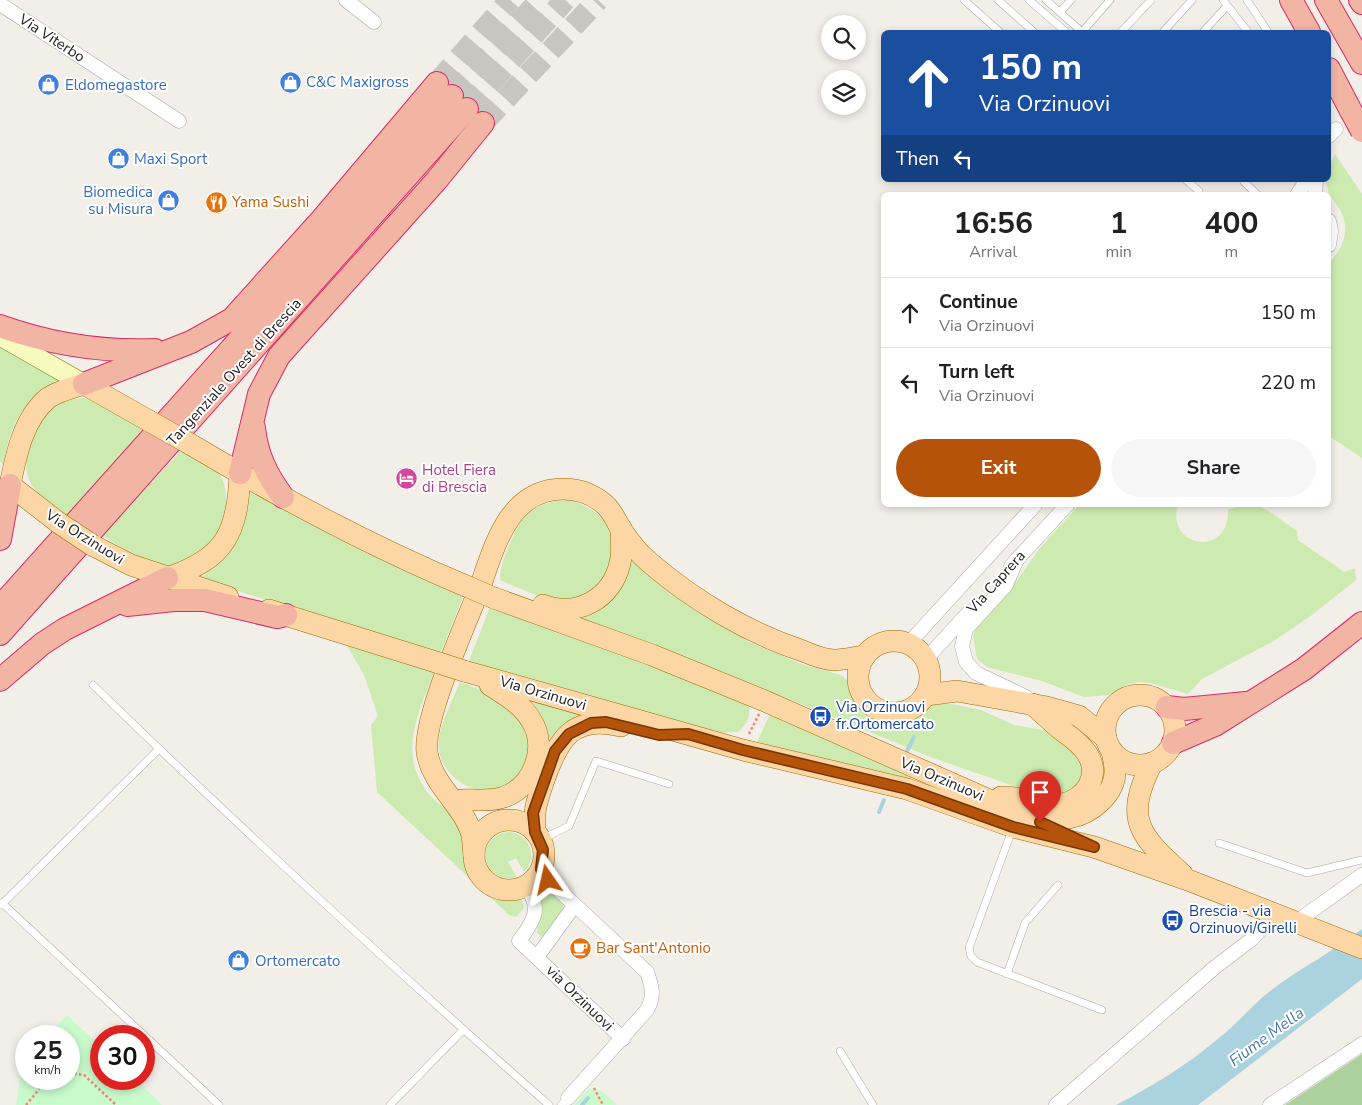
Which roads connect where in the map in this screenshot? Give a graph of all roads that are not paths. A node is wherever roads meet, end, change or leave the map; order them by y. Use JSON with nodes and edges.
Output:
{"nodes":[{"id":1,"x":346,"y":0,"type":"edge"},
{"id":2,"x":964,"y":0,"type":"edge"},
{"id":3,"x":998,"y":0,"type":"edge"},
{"id":4,"x":1030,"y":0,"type":"edge"},
{"id":5,"x":1046,"y":0,"type":"edge"},
{"id":6,"x":1071,"y":0,"type":"edge"},
{"id":7,"x":1110,"y":0,"type":"edge"},
{"id":8,"x":1151,"y":0,"type":"edge"},
{"id":9,"x":1192,"y":0,"type":"edge"},
{"id":10,"x":1247,"y":0,"type":"edge"},
{"id":11,"x":1291,"y":0,"type":"edge"},
{"id":12,"x":1318,"y":0,"type":"edge"},
{"id":13,"x":1326,"y":0,"type":"edge"},
{"id":14,"x":1225,"y":3,"type":"edge"},
{"id":15,"x":0,"y":4,"type":"edge"},
{"id":16,"x":1060,"y":12,"type":"junction"},
{"id":17,"x":374,"y":22,"type":"dead end"},
{"id":18,"x":998,"y":30,"type":"edge"},
{"id":19,"x":1032,"y":30,"type":"edge"},
{"id":20,"x":1064,"y":30,"type":"edge"},
{"id":21,"x":1080,"y":30,"type":"edge"},
{"id":22,"x":1084,"y":30,"type":"edge"},
{"id":23,"x":1123,"y":30,"type":"edge"},
{"id":24,"x":1165,"y":30,"type":"edge"},
{"id":25,"x":1205,"y":30,"type":"edge"},
{"id":26,"x":1245,"y":30,"type":"edge"},
{"id":27,"x":1267,"y":30,"type":"edge"},
{"id":28,"x":1308,"y":30,"type":"edge"},
{"id":29,"x":1346,"y":35,"type":"junction"},
{"id":30,"x":1362,"y":63,"type":"edge"},
{"id":31,"x":1331,"y":73,"type":"edge"},
{"id":32,"x":460,"y":103,"type":"junction"},
{"id":33,"x":179,"y":121,"type":"dead end"},
{"id":34,"x":1362,"y":132,"type":"edge"},
{"id":35,"x":405,"y":165,"type":"junction"},
{"id":36,"x":1188,"y":182,"type":"edge"},
{"id":37,"x":1244,"y":182,"type":"dead end"},
{"id":38,"x":1199,"y":191,"type":"dead end"},
{"id":39,"x":1255,"y":192,"type":"edge"},
{"id":40,"x":0,"y":326,"type":"edge"},
{"id":41,"x":0,"y":336,"type":"edge"},
{"id":42,"x":168,"y":349,"type":"junction"},
{"id":43,"x":84,"y":384,"type":"junction"},
{"id":44,"x":253,"y":415,"type":"junction"},
{"id":45,"x":240,"y":473,"type":"junction"},
{"id":46,"x":5,"y":480,"type":"edge"},
{"id":47,"x":283,"y":497,"type":"junction"},
{"id":48,"x":1033,"y":507,"type":"edge"},
{"id":49,"x":1065,"y":507,"type":"edge"},
{"id":50,"x":620,"y":528,"type":"junction"},
{"id":51,"x":1,"y":529,"type":"edge"},
{"id":52,"x":1017,"y":559,"type":"junction"},
{"id":53,"x":167,"y":578,"type":"junction"},
{"id":54,"x":494,"y":598,"type":"junction"},
{"id":55,"x":0,"y":607,"type":"edge"},
{"id":56,"x":94,"y":614,"type":"junction"},
{"id":57,"x":286,"y":615,"type":"junction"},
{"id":58,"x":1362,"y":623,"type":"edge"},
{"id":59,"x":0,"y":634,"type":"edge"},
{"id":60,"x":909,"y":643,"type":"junction"},
{"id":61,"x":865,"y":656,"type":"junction"},
{"id":62,"x":833,"y":660,"type":"junction"},
{"id":63,"x":928,"y":665,"type":"junction"},
{"id":64,"x":466,"y":671,"type":"junction"},
{"id":65,"x":0,"y":680,"type":"edge"},
{"id":66,"x":858,"y":680,"type":"junction"},
{"id":67,"x":93,"y":685,"type":"dead end"},
{"id":68,"x":957,"y":690,"type":"junction"},
{"id":69,"x":926,"y":695,"type":"junction"},
{"id":70,"x":1247,"y":703,"type":"junction"},
{"id":71,"x":1040,"y":705,"type":"junction"},
{"id":72,"x":1113,"y":707,"type":"junction"},
{"id":73,"x":1167,"y":707,"type":"junction"},
{"id":74,"x":1079,"y":716,"type":"junction"},
{"id":75,"x":688,"y":734,"type":"junction"},
{"id":76,"x":1173,"y":743,"type":"junction"},
{"id":77,"x":1109,"y":745,"type":"junction"},
{"id":78,"x":159,"y":749,"type":"junction"},
{"id":79,"x":1152,"y":763,"type":"junction"},
{"id":80,"x":533,"y":773,"type":"junction"},
{"id":81,"x":669,"y":784,"type":"dead end"},
{"id":82,"x":454,"y":796,"type":"junction"},
{"id":83,"x":986,"y":797,"type":"junction"},
{"id":84,"x":504,"y":822,"type":"junction"},
{"id":85,"x":1013,"y":827,"type":"junction"},
{"id":86,"x":537,"y":836,"type":"junction"},
{"id":87,"x":1219,"y":843,"type":"dead end"},
{"id":88,"x":1094,"y":847,"type":"junction"},
{"id":89,"x":474,"y":855,"type":"junction"},
{"id":90,"x":1362,"y":860,"type":"edge"},
{"id":91,"x":541,"y":869,"type":"junction"},
{"id":92,"x":1362,"y":875,"type":"edge"},
{"id":93,"x":1188,"y":880,"type":"junction"},
{"id":94,"x":1058,"y":885,"type":"dead end"},
{"id":95,"x":525,"y":886,"type":"junction"},
{"id":96,"x":1,"y":904,"type":"edge"},
{"id":97,"x":574,"y":906,"type":"junction"},
{"id":98,"x":1274,"y":915,"type":"junction"},
{"id":99,"x":1296,"y":922,"type":"junction"},
{"id":100,"x":1362,"y":948,"type":"edge"},
{"id":101,"x":537,"y":957,"type":"junction"},
{"id":102,"x":1007,"y":974,"type":"junction"},
{"id":103,"x":1102,"y":1010,"type":"dead end"},
{"id":104,"x":463,"y":1030,"type":"junction"},
{"id":105,"x":623,"y":1039,"type":"junction"},
{"id":106,"x":1362,"y":1044,"type":"edge"},
{"id":107,"x":840,"y":1051,"type":"dead end"},
{"id":108,"x":564,"y":1101,"type":"edge"},
{"id":109,"x":219,"y":1105,"type":"edge"},
{"id":110,"x":390,"y":1105,"type":"edge"},
{"id":111,"x":549,"y":1105,"type":"edge"},
{"id":112,"x":873,"y":1105,"type":"edge"},
{"id":113,"x":1056,"y":1105,"type":"edge"},
{"id":114,"x":1270,"y":1105,"type":"edge"}],
"edges":[{"from":1,"to":17,"type":"street"},
{"from":2,"to":18,"type":"lane"},
{"from":3,"to":19,"type":"lane"},
{"from":4,"to":20,"type":"lane"},
{"from":5,"to":16,"type":"lane"},
{"from":6,"to":16,"type":"lane"},
{"from":7,"to":22,"type":"lane"},
{"from":8,"to":23,"type":"lane"},
{"from":9,"to":24,"type":"lane"},
{"from":10,"to":27,"type":"lane"},
{"from":11,"to":28,"type":"highway"},
{"from":12,"to":29,"type":"highway"},
{"from":13,"to":29,"type":"highway"},
{"from":14,"to":25,"type":"lane"},
{"from":14,"to":26,"type":"lane"},
{"from":15,"to":33,"type":"street","name":"Via Viterbo"},
{"from":16,"to":21,"type":"lane"},
{"from":29,"to":30,"type":"highway"},
{"from":31,"to":34,"type":"highway","bridge":true},
{"from":32,"to":35,"type":"highway"},
{"from":32,"to":35,"type":"highway"},
{"from":32,"to":42,"type":"highway"},
{"from":32,"to":44,"type":"highway"},
{"from":35,"to":55,"type":"highway","name":"Tangenziale Ovest di Brescia"},
{"from":35,"to":59,"type":"highway","name":"Tangenziale Ovest di Brescia"},
{"from":36,"to":38,"type":"lane"},
{"from":37,"to":39,"type":"lane"},
{"from":40,"to":42,"type":"highway"},
{"from":41,"to":43,"type":"main road","name":"Via Orzinuovi"},
{"from":42,"to":43,"type":"highway"},
{"from":43,"to":45,"type":"main road","name":"Via Orzinuovi","bridge":true},
{"from":43,"to":46,"type":"main road"},
{"from":44,"to":45,"type":"highway"},
{"from":44,"to":47,"type":"highway"},
{"from":45,"to":47,"type":"main road","name":"Via Orzinuovi"},
{"from":45,"to":53,"type":"main road"},
{"from":46,"to":51,"type":"highway"},
{"from":46,"to":53,"type":"main road","name":"Via Orzinuovi","bridge":true},
{"from":47,"to":54,"type":"main road","name":"Via Orzinuovi","bridge":true},
{"from":48,"to":60,"type":"street","name":"Via Caprera"},
{"from":49,"to":52,"type":"street","name":"Via Caprera"},
{"from":50,"to":54,"type":"main road"},
{"from":50,"to":62,"type":"main road"},
{"from":50,"to":82,"type":"main road"},
{"from":52,"to":63,"type":"street","name":"Via Caprera"},
{"from":52,"to":71,"type":"street"},
{"from":53,"to":56,"type":"highway"},
{"from":53,"to":57,"type":"main road","name":"Via Orzinuovi"},
{"from":54,"to":83,"type":"main road","name":"Via Orzinuovi"},
{"from":56,"to":57,"type":"highway"},
{"from":56,"to":65,"type":"highway"},
{"from":57,"to":64,"type":"main road","name":"Via Orzinuovi","bridge":true},
{"from":58,"to":70,"type":"highway"},
{"from":60,"to":61,"type":"main road"},
{"from":60,"to":63,"type":"main road"},
{"from":61,"to":62,"type":"main road"},
{"from":61,"to":66,"type":"main road"},
{"from":62,"to":66,"type":"main road"},
{"from":63,"to":68,"type":"main road"},
{"from":63,"to":69,"type":"main road"},
{"from":64,"to":75,"type":"main road","name":"Via Orzinuovi"},
{"from":64,"to":80,"type":"main road"},
{"from":66,"to":69,"type":"main road"},
{"from":67,"to":78,"type":"lane"},
{"from":68,"to":69,"type":"main road"},
{"from":68,"to":71,"type":"main road"},
{"from":70,"to":73,"type":"highway"},
{"from":70,"to":76,"type":"highway"},
{"from":71,"to":74,"type":"main road"},
{"from":71,"to":83,"type":"main road"},
{"from":72,"to":73,"type":"main road"},
{"from":72,"to":74,"type":"main road"},
{"from":72,"to":77,"type":"main road"},
{"from":73,"to":76,"type":"main road"},
{"from":74,"to":77,"type":"main road"},
{"from":75,"to":85,"type":"main road","name":"Via Orzinuovi"},
{"from":75,"to":86,"type":"main road"},
{"from":76,"to":79,"type":"main road"},
{"from":77,"to":79,"type":"main road"},
{"from":77,"to":83,"type":"main road"},
{"from":78,"to":96,"type":"lane"},
{"from":78,"to":104,"type":"lane"},
{"from":79,"to":93,"type":"main road"},
{"from":80,"to":82,"type":"main road"},
{"from":80,"to":84,"type":"main road"},
{"from":81,"to":86,"type":"lane"},
{"from":82,"to":84,"type":"main road"},
{"from":82,"to":89,"type":"main road"},
{"from":83,"to":88,"type":"main road","name":"Via Orzinuovi"},
{"from":84,"to":86,"type":"main road"},
{"from":84,"to":89,"type":"main road"},
{"from":85,"to":88,"type":"main road","name":"Via Orzinuovi"},
{"from":85,"to":102,"type":"lane"},
{"from":86,"to":91,"type":"main road"},
{"from":87,"to":90,"type":"lane"},
{"from":88,"to":93,"type":"main road","name":"Via Orzinuovi"},
{"from":89,"to":95,"type":"main road"},
{"from":91,"to":95,"type":"main road"},
{"from":91,"to":97,"type":"street","name":"via Orzinuovi"},
{"from":92,"to":99,"type":"street"},
{"from":93,"to":98,"type":"main road","name":"Via Orzinuovi"},
{"from":94,"to":102,"type":"lane"},
{"from":95,"to":101,"type":"street","name":"via Orzinuovi"},
{"from":96,"to":109,"type":"lane"},
{"from":97,"to":101,"type":"street","name":"via Orzinuovi"},
{"from":97,"to":105,"type":"street","name":"via Orzinuovi"},
{"from":98,"to":99,"type":"main road","name":"Via Orzinuovi"},
{"from":98,"to":113,"type":"street"},
{"from":99,"to":100,"type":"main road","name":"Via Orzinuovi"},
{"from":101,"to":105,"type":"street","name":"via Orzinuovi"},
{"from":102,"to":103,"type":"lane"},
{"from":104,"to":110,"type":"lane"},
{"from":104,"to":111,"type":"lane"},
{"from":105,"to":108,"type":"street","name":"via Orzinuovi"},
{"from":106,"to":114,"type":"street"},
{"from":107,"to":112,"type":"lane"}]}
